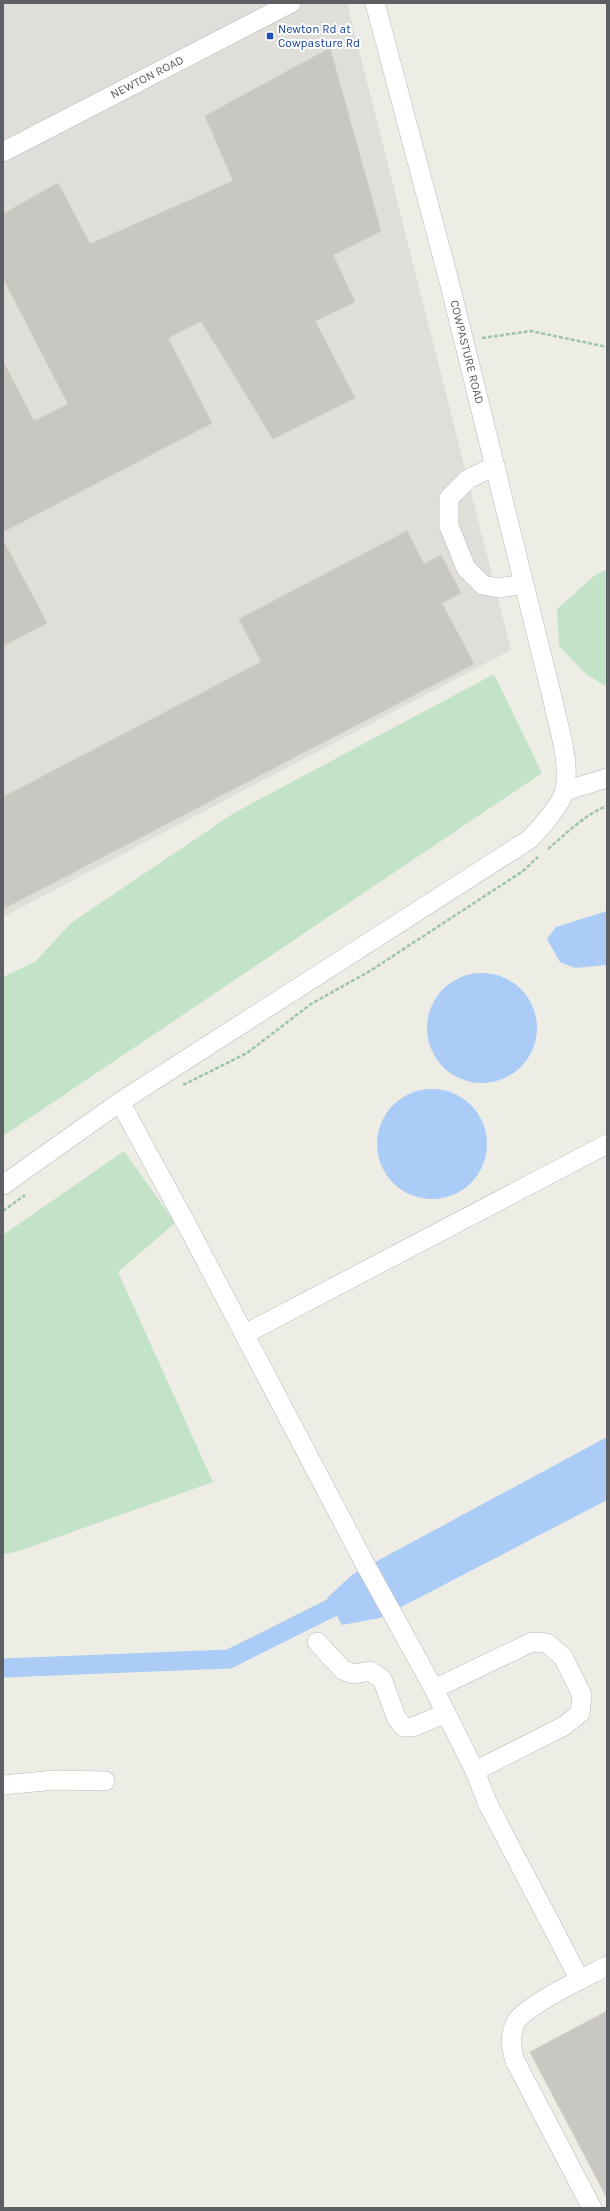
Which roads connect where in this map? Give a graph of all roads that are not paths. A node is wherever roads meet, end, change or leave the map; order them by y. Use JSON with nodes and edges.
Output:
{"nodes":[{"id":1,"x":291,"y":3,"type":"edge"},
{"id":2,"x":375,"y":3,"type":"edge"},
{"id":3,"x":3,"y":152,"type":"edge"},
{"id":4,"x":495,"y":466,"type":"junction"},
{"id":5,"x":524,"y":584,"type":"junction"},
{"id":6,"x":607,"y":778,"type":"edge"},
{"id":7,"x":565,"y":791,"type":"junction"},
{"id":8,"x":120,"y":1102,"type":"junction"},
{"id":9,"x":607,"y":1144,"type":"edge"},
{"id":10,"x":3,"y":1185,"type":"edge"},
{"id":11,"x":246,"y":1334,"type":"junction"},
{"id":12,"x":317,"y":1642,"type":"dead end"},
{"id":13,"x":434,"y":1689,"type":"junction"},
{"id":14,"x":446,"y":1713,"type":"junction"},
{"id":15,"x":475,"y":1771,"type":"junction"},
{"id":16,"x":105,"y":1781,"type":"dead end"},
{"id":17,"x":3,"y":1785,"type":"edge"},
{"id":18,"x":607,"y":1966,"type":"edge"},
{"id":19,"x":580,"y":1980,"type":"junction"},
{"id":20,"x":592,"y":2208,"type":"edge"}],
"edges":[{"from":1,"to":3,"type":"street","name":"NEWTON ROAD"},
{"from":2,"to":4,"type":"street","name":"COWPASTURE ROAD"},
{"from":4,"to":5,"type":"street","name":"COWPASTURE ROAD"},
{"from":4,"to":5,"type":"street"},
{"from":5,"to":7,"type":"street","name":"COWPASTURE ROAD"},
{"from":6,"to":7,"type":"street"},
{"from":7,"to":8,"type":"street"},
{"from":8,"to":10,"type":"street"},
{"from":8,"to":11,"type":"street"},
{"from":9,"to":11,"type":"street"},
{"from":11,"to":13,"type":"street"},
{"from":12,"to":14,"type":"street"},
{"from":13,"to":14,"type":"street"},
{"from":13,"to":15,"type":"street"},
{"from":14,"to":15,"type":"street"},
{"from":15,"to":19,"type":"street"},
{"from":16,"to":17,"type":"street"},
{"from":18,"to":19,"type":"street"},
{"from":19,"to":20,"type":"street"}]}
